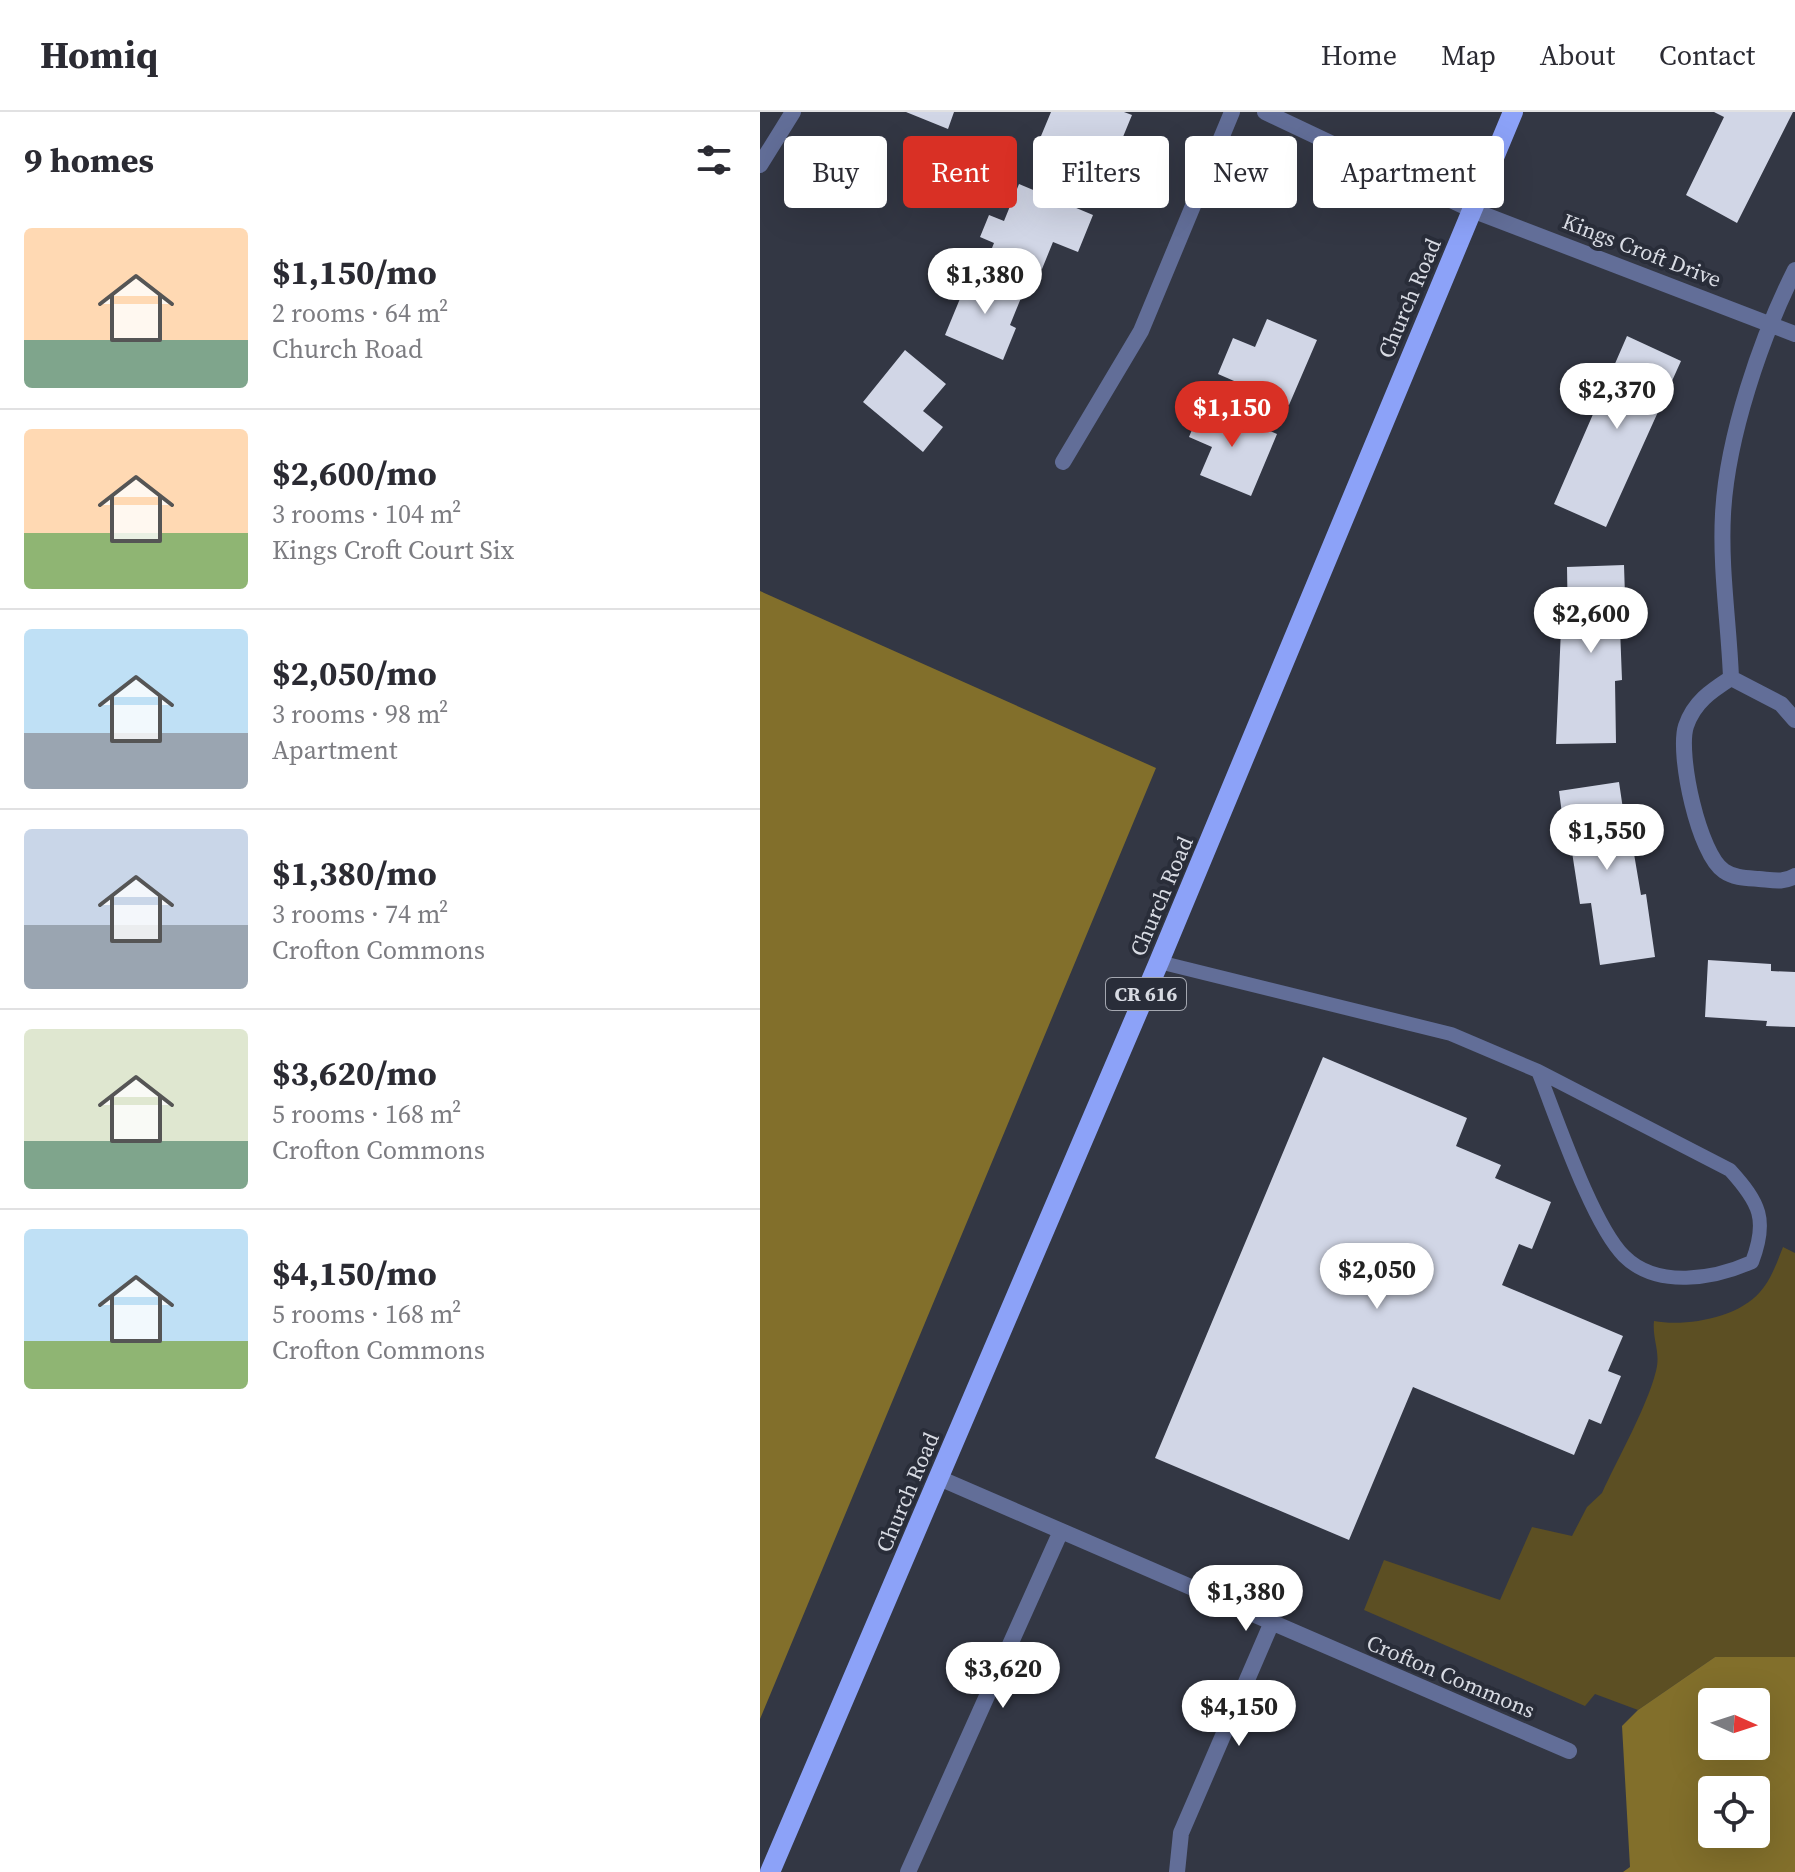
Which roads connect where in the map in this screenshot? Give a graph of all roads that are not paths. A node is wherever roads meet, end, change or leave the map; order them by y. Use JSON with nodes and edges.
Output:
{"nodes":[{"id":1,"x":793,"y":112,"type":"edge"},
{"id":2,"x":1232,"y":112,"type":"edge"},
{"id":3,"x":1265,"y":112,"type":"edge"},
{"id":4,"x":1513,"y":112,"type":"edge"},
{"id":5,"x":760,"y":165,"type":"edge"},
{"id":6,"x":1472,"y":210,"type":"junction"},
{"id":7,"x":1795,"y":270,"type":"edge"},
{"id":8,"x":1769,"y":322,"type":"junction"},
{"id":9,"x":1795,"y":334,"type":"edge"},
{"id":10,"x":1063,"y":462,"type":"dead end"},
{"id":11,"x":1731,"y":678,"type":"junction"},
{"id":12,"x":1795,"y":720,"type":"edge"},
{"id":13,"x":1795,"y":876,"type":"edge"},
{"id":14,"x":1159,"y":962,"type":"junction"},
{"id":15,"x":1538,"y":1071,"type":"junction"},
{"id":16,"x":939,"y":1478,"type":"junction"},
{"id":17,"x":1061,"y":1531,"type":"junction"},
{"id":18,"x":1272,"y":1622,"type":"junction"},
{"id":19,"x":1569,"y":1751,"type":"dead end"},
{"id":20,"x":770,"y":1872,"type":"edge"},
{"id":21,"x":908,"y":1872,"type":"edge"},
{"id":22,"x":1177,"y":1872,"type":"edge"}],
"edges":[{"from":1,"to":5,"type":"street"},
{"from":2,"to":10,"type":"street"},
{"from":3,"to":6,"type":"street","name":"Kings Croft Drive"},
{"from":4,"to":6,"type":"main road","name":"Church Road","number":"CR 616"},
{"from":6,"to":8,"type":"street","name":"Kings Croft Drive"},
{"from":6,"to":14,"type":"main road","name":"Church Road","number":"CR 616"},
{"from":7,"to":8,"type":"street"},
{"from":8,"to":9,"type":"street","name":"Kings Croft Drive"},
{"from":8,"to":11,"type":"street"},
{"from":11,"to":12,"type":"street"},
{"from":11,"to":13,"type":"street"},
{"from":14,"to":15,"type":"lane"},
{"from":14,"to":16,"type":"main road","name":"Church Road","number":"CR 616"},
{"from":15,"to":15,"type":"lane"},
{"from":16,"to":17,"type":"street","name":"Crofton Commons"},
{"from":16,"to":20,"type":"main road","name":"Church Road","number":"CR 616"},
{"from":17,"to":18,"type":"street","name":"Crofton Commons"},
{"from":17,"to":21,"type":"street"},
{"from":18,"to":19,"type":"street","name":"Crofton Commons"},
{"from":18,"to":22,"type":"street"}]}
